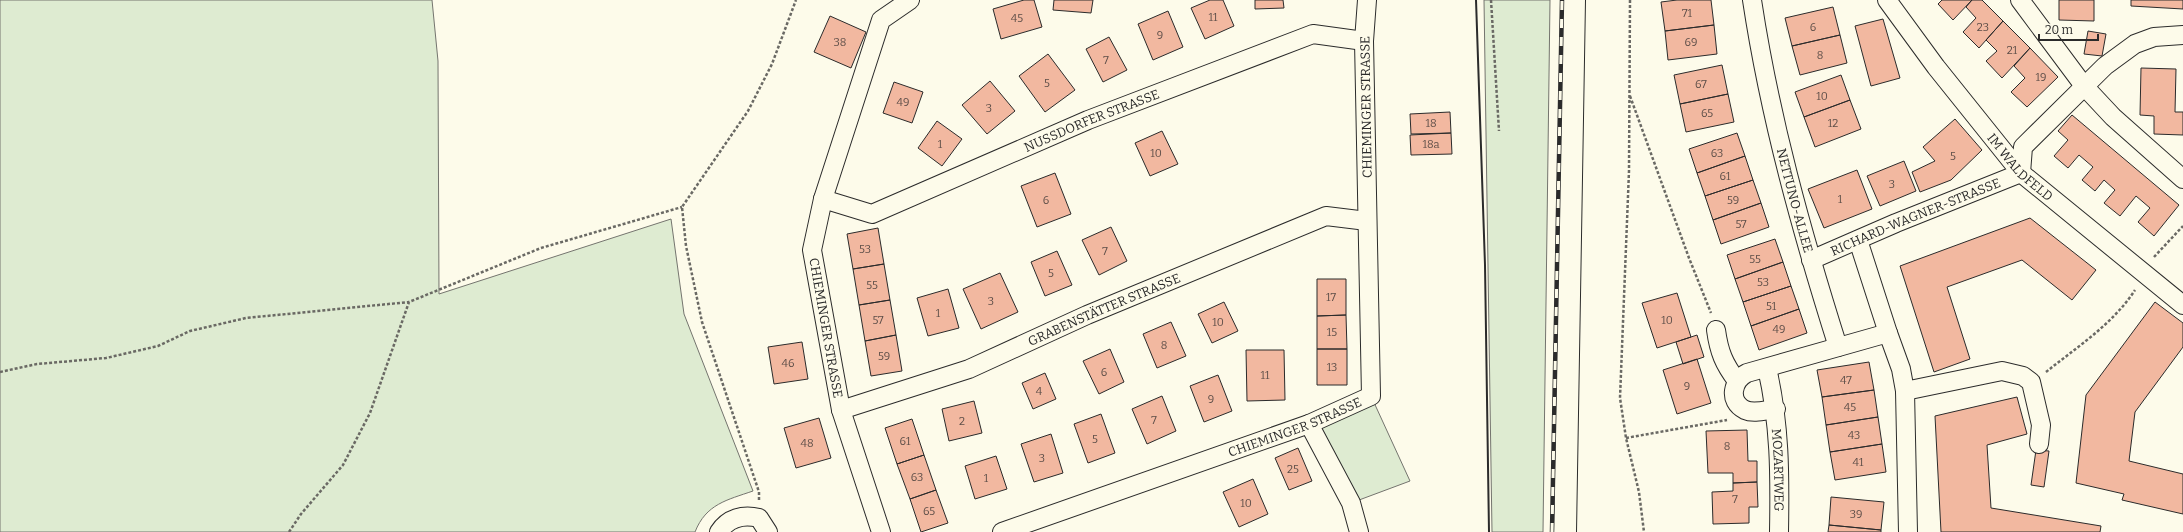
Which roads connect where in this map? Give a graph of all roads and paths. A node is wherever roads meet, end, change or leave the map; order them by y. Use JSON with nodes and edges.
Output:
{"nodes":[{"id":1,"x":796,"y":0,"type":"edge"},
{"id":2,"x":910,"y":0,"type":"edge"},
{"id":3,"x":1367,"y":0,"type":"edge"},
{"id":4,"x":1491,"y":0,"type":"edge"},
{"id":5,"x":1574,"y":0,"type":"edge"},
{"id":6,"x":1630,"y":0,"type":"edge"},
{"id":7,"x":1752,"y":0,"type":"edge"},
{"id":8,"x":1887,"y":0,"type":"edge"},
{"id":9,"x":2020,"y":0,"type":"edge"},
{"id":10,"x":2183,"y":35,"type":"edge"},
{"id":11,"x":1364,"y":41,"type":"junction"},
{"id":12,"x":2084,"y":86,"type":"junction"},
{"id":13,"x":1629,"y":95,"type":"junction"},
{"id":14,"x":1499,"y":131,"type":"dead end"},
{"id":15,"x":2021,"y":173,"type":"junction"},
{"id":16,"x":2183,"y":179,"type":"edge"},
{"id":17,"x":823,"y":199,"type":"junction"},
{"id":18,"x":682,"y":207,"type":"junction"},
{"id":19,"x":1367,"y":221,"type":"junction"},
{"id":20,"x":2183,"y":226,"type":"edge"},
{"id":21,"x":1858,"y":240,"type":"junction"},
{"id":22,"x":1811,"y":260,"type":"junction"},
{"id":23,"x":2144,"y":274,"type":"junction"},
{"id":24,"x":410,"y":302,"type":"junction"},
{"id":25,"x":2183,"y":305,"type":"edge"},
{"id":26,"x":1716,"y":330,"type":"joint"},
{"id":27,"x":1888,"y":333,"type":"junction"},
{"id":28,"x":1838,"y":348,"type":"junction"},
{"id":29,"x":1767,"y":368,"type":"junction"},
{"id":30,"x":0,"y":372,"type":"edge"},
{"id":31,"x":1737,"y":381,"type":"junction"},
{"id":32,"x":2031,"y":382,"type":"junction"},
{"id":33,"x":1905,"y":392,"type":"junction"},
{"id":34,"x":1776,"y":408,"type":"junction"},
{"id":35,"x":841,"y":410,"type":"junction"},
{"id":36,"x":1744,"y":410,"type":"junction"},
{"id":37,"x":1309,"y":424,"type":"junction"},
{"id":38,"x":1626,"y":438,"type":"junction"},
{"id":39,"x":2038,"y":444,"type":"dead end"},
{"id":40,"x":764,"y":525,"type":"edge"},
{"id":41,"x":289,"y":532,"type":"edge"},
{"id":42,"x":719,"y":532,"type":"edge"},
{"id":43,"x":881,"y":532,"type":"edge"},
{"id":44,"x":1002,"y":532,"type":"edge"},
{"id":45,"x":1359,"y":532,"type":"edge"},
{"id":46,"x":1565,"y":532,"type":"edge"},
{"id":47,"x":1644,"y":532,"type":"edge"},
{"id":48,"x":1779,"y":532,"type":"edge"},
{"id":49,"x":1908,"y":532,"type":"edge"}],
"edges":[{"from":1,"to":18,"type":"path"},
{"from":2,"to":17,"type":"street","name":"CHIEMINGER STRASSE"},
{"from":3,"to":11,"type":"street","name":"CHIEMINGER STRASSE"},
{"from":4,"to":14,"type":"path"},
{"from":5,"to":46,"type":"street"},
{"from":6,"to":13,"type":"path"},
{"from":7,"to":22,"type":"street","name":"NETTUNO-ALLEE"},
{"from":8,"to":15,"type":"street","name":"IM WALDFELD"},
{"from":9,"to":12,"type":"street"},
{"from":10,"to":12,"type":"street"},
{"from":11,"to":17,"type":"street","name":"NUSSDORFER STRASSE"},
{"from":11,"to":19,"type":"street","name":"CHIEMINGER STRASSE"},
{"from":12,"to":15,"type":"street"},
{"from":12,"to":16,"type":"street"},
{"from":13,"to":26,"type":"path"},
{"from":13,"to":38,"type":"path"},
{"from":15,"to":21,"type":"street","name":"RICHARD-WAGNER-STRASSE"},
{"from":15,"to":23,"type":"street","name":"IM WALDFELD"},
{"from":17,"to":35,"type":"street","name":"CHIEMINGER STRASSE"},
{"from":18,"to":24,"type":"path"},
{"from":18,"to":40,"type":"path"},
{"from":19,"to":35,"type":"street","name":"GRABENSTÄTTER STRASSE"},
{"from":19,"to":37,"type":"street","name":"CHIEMINGER STRASSE"},
{"from":20,"to":23,"type":"path"},
{"from":21,"to":22,"type":"street","name":"RICHARD-WAGNER-STRASSE"},
{"from":21,"to":27,"type":"street"},
{"from":22,"to":28,"type":"street","name":"NETTUNO-ALLEE"},
{"from":23,"to":25,"type":"street","name":"IM WALDFELD"},
{"from":23,"to":32,"type":"path"},
{"from":24,"to":30,"type":"path"},
{"from":24,"to":41,"type":"path"},
{"from":26,"to":31,"type":"street"},
{"from":27,"to":28,"type":"street"},
{"from":27,"to":33,"type":"street"},
{"from":28,"to":29,"type":"street"},
{"from":29,"to":31,"type":"street"},
{"from":29,"to":34,"type":"street","name":"MOZARTWEG"},
{"from":31,"to":36,"type":"street"},
{"from":32,"to":33,"type":"street"},
{"from":32,"to":39,"type":"street"},
{"from":33,"to":49,"type":"street"},
{"from":34,"to":36,"type":"street","name":"MOZARTWEG"},
{"from":34,"to":48,"type":"street","name":"MOZARTWEG"},
{"from":35,"to":43,"type":"street","name":"CHIEMINGER STRASSE"},
{"from":36,"to":38,"type":"path"},
{"from":37,"to":44,"type":"street","name":"CHIEMINGER STRASSE"},
{"from":37,"to":45,"type":"street"},
{"from":38,"to":47,"type":"path"},
{"from":40,"to":42,"type":"street"}]}
